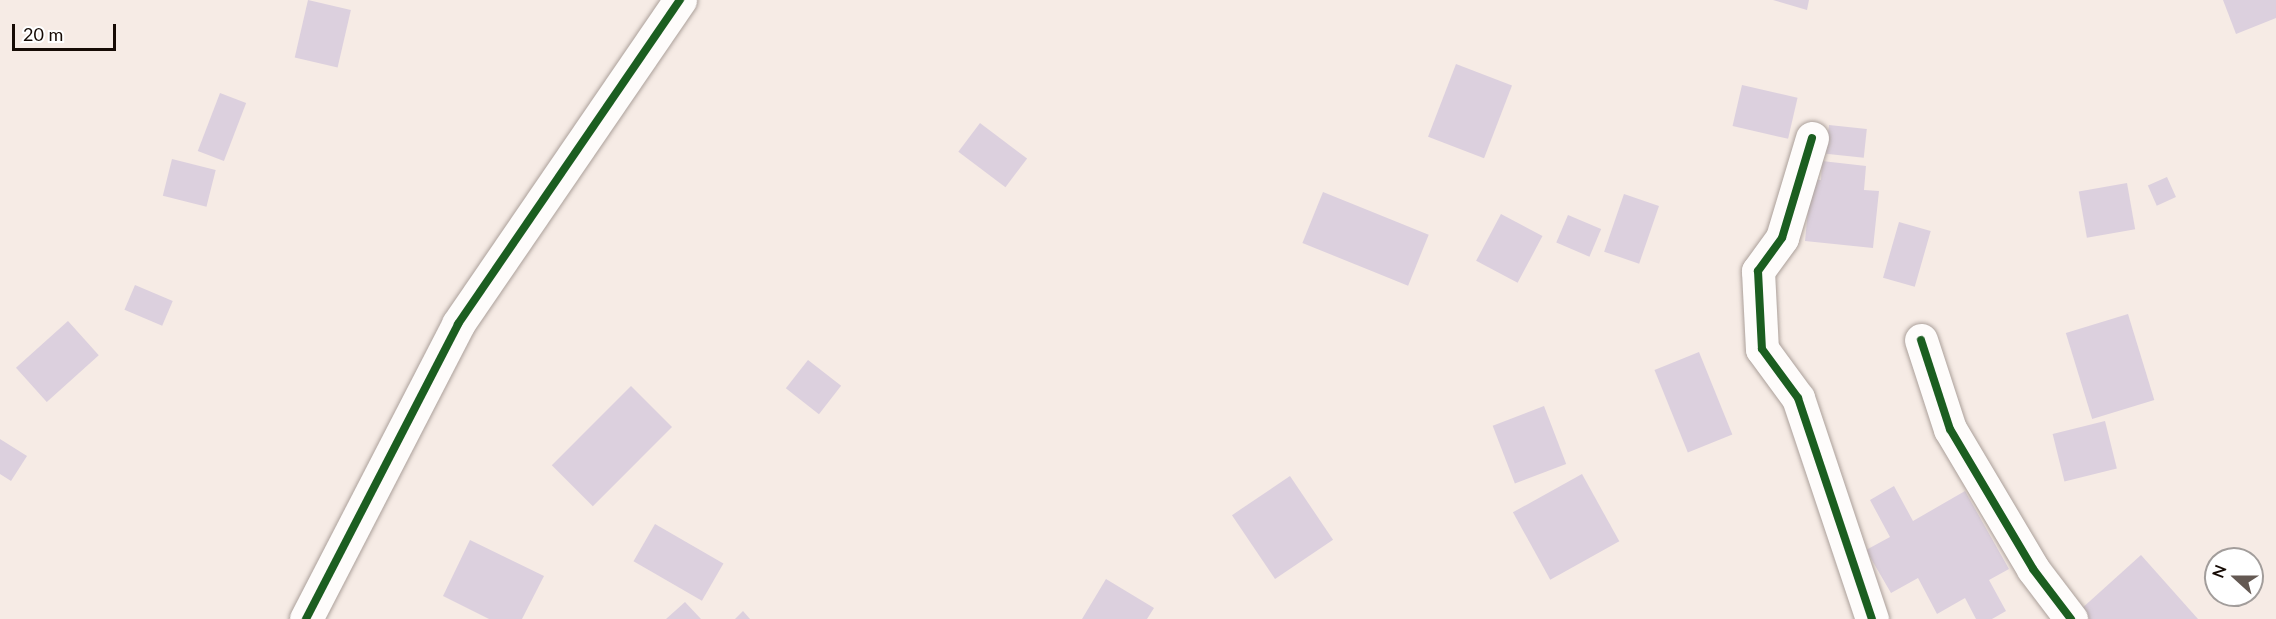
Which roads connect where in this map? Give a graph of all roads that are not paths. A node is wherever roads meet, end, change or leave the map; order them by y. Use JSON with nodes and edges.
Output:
{"nodes":[{"id":1,"x":680,"y":0,"type":"edge"},
{"id":2,"x":1812,"y":138,"type":"dead end"},
{"id":3,"x":1921,"y":340,"type":"dead end"},
{"id":4,"x":306,"y":619,"type":"edge"},
{"id":5,"x":1872,"y":619,"type":"edge"},
{"id":6,"x":2071,"y":619,"type":"edge"}],
"edges":[{"from":1,"to":4,"type":"street"},
{"from":2,"to":5,"type":"street"},
{"from":3,"to":6,"type":"street"}]}
